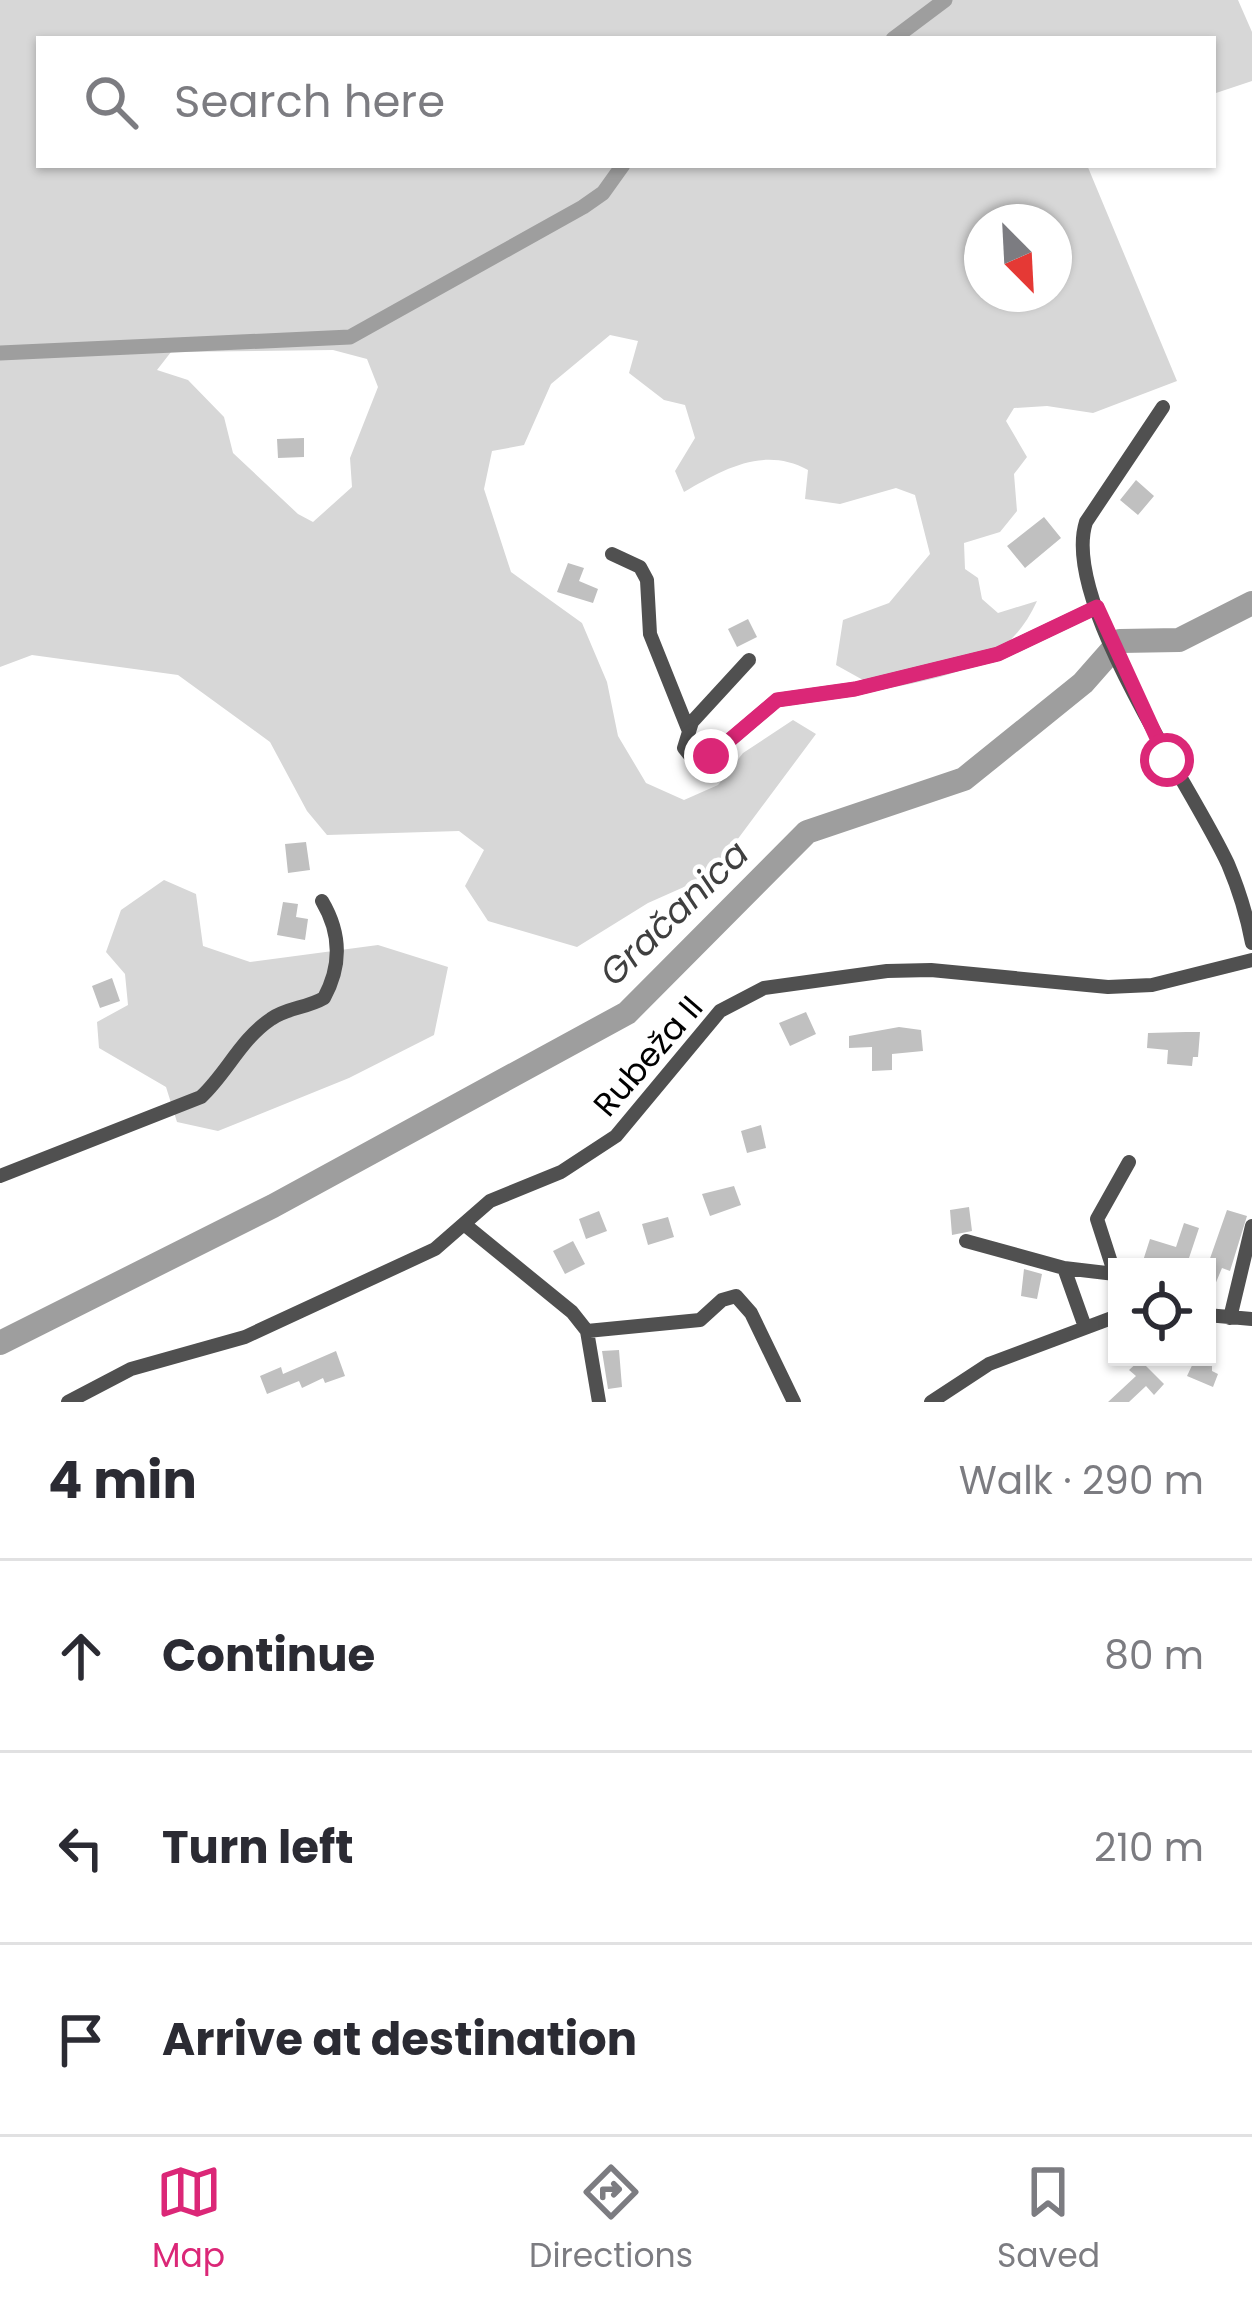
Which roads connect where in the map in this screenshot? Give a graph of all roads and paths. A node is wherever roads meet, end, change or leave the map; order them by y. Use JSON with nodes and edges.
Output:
{"nodes":[{"id":1,"x":1163,"y":407,"type":"dead end"},
{"id":2,"x":612,"y":554,"type":"dead end"},
{"id":3,"x":1097,"y":607,"type":"junction"},
{"id":4,"x":749,"y":660,"type":"dead end"},
{"id":5,"x":688,"y":729,"type":"junction"},
{"id":6,"x":322,"y":901,"type":"dead end"},
{"id":7,"x":1252,"y":944,"type":"edge"},
{"id":8,"x":1252,"y":960,"type":"edge"},
{"id":9,"x":1129,"y":1162,"type":"dead end"},
{"id":10,"x":0,"y":1176,"type":"edge"},
{"id":11,"x":464,"y":1223,"type":"junction"},
{"id":12,"x":1252,"y":1226,"type":"edge"},
{"id":13,"x":966,"y":1241,"type":"dead end"},
{"id":14,"x":1109,"y":1258,"type":"edge"},
{"id":15,"x":1064,"y":1268,"type":"junction"},
{"id":16,"x":1108,"y":1276,"type":"edge"},
{"id":17,"x":1216,"y":1316,"type":"edge"},
{"id":18,"x":1230,"y":1318,"type":"junction"},
{"id":19,"x":1108,"y":1319,"type":"edge"},
{"id":20,"x":1252,"y":1319,"type":"edge"},
{"id":21,"x":1085,"y":1327,"type":"junction"},
{"id":22,"x":587,"y":1331,"type":"junction"},
{"id":23,"x":972,"y":1376,"type":"junction"},
{"id":24,"x":68,"y":1402,"type":"edge"},
{"id":25,"x":599,"y":1402,"type":"edge"},
{"id":26,"x":794,"y":1402,"type":"edge"},
{"id":27,"x":931,"y":1402,"type":"edge"},
{"id":28,"x":958,"y":1402,"type":"edge"}],
"edges":[{"from":1,"to":3,"type":"street"},
{"from":2,"to":5,"type":"street"},
{"from":3,"to":5,"type":"street"},
{"from":3,"to":7,"type":"street"},
{"from":4,"to":5,"type":"street"},
{"from":6,"to":10,"type":"street"},
{"from":8,"to":11,"type":"street","name":"Rubeža II"},
{"from":9,"to":14,"type":"street"},
{"from":11,"to":22,"type":"street"},
{"from":11,"to":24,"type":"street","name":"Rubeža II"},
{"from":12,"to":18,"type":"street"},
{"from":13,"to":15,"type":"street"},
{"from":15,"to":16,"type":"street"},
{"from":15,"to":21,"type":"street"},
{"from":17,"to":18,"type":"street"},
{"from":18,"to":20,"type":"street"},
{"from":19,"to":21,"type":"street"},
{"from":21,"to":23,"type":"street"},
{"from":22,"to":25,"type":"street"},
{"from":22,"to":26,"type":"street"},
{"from":23,"to":27,"type":"street"},
{"from":23,"to":28,"type":"street"}]}
